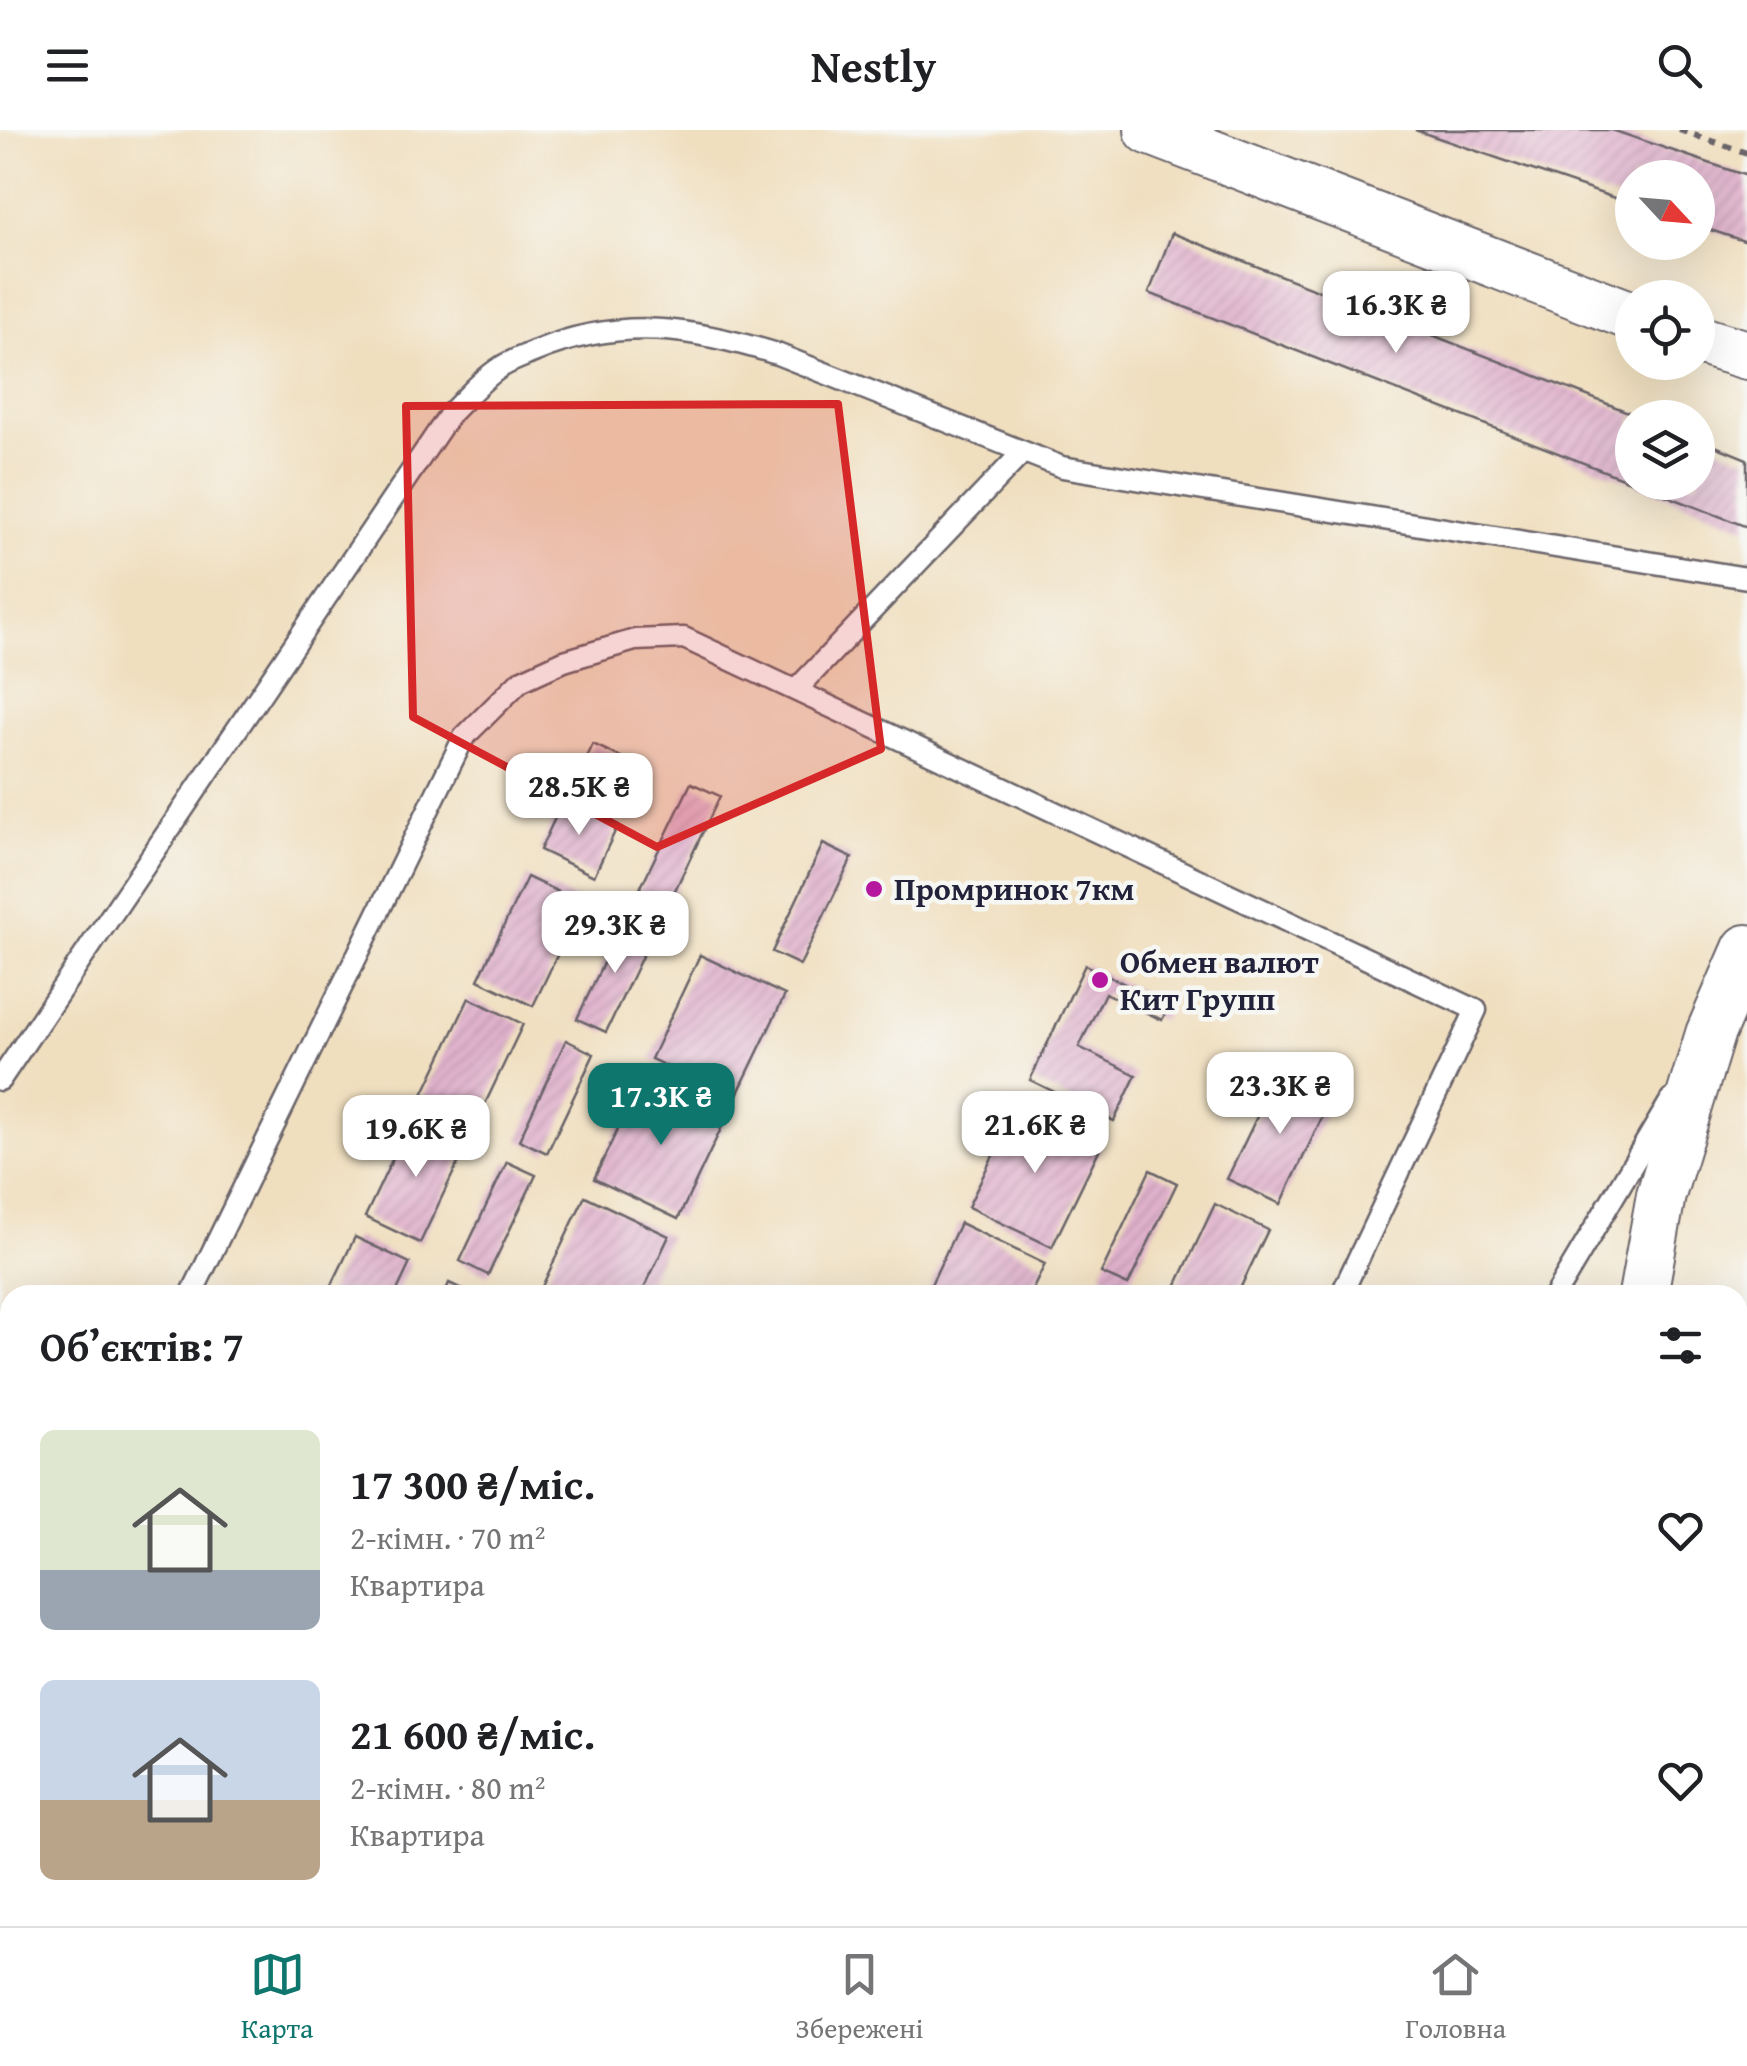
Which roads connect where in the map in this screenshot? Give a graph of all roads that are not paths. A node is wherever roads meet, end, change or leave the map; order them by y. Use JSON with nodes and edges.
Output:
{"nodes":[{"id":1,"x":1149,"y":130,"type":"edge"},
{"id":2,"x":1615,"y":309,"type":"edge"},
{"id":3,"x":1715,"y":345,"type":"edge"},
{"id":4,"x":1747,"y":355,"type":"edge"},
{"id":5,"x":1023,"y":452,"type":"junction"},
{"id":6,"x":1747,"y":578,"type":"edge"},
{"id":7,"x":796,"y":690,"type":"junction"},
{"id":8,"x":1747,"y":949,"type":"edge"},
{"id":9,"x":1710,"y":1034,"type":"junction"},
{"id":10,"x":0,"y":1080,"type":"edge"},
{"id":11,"x":196,"y":1285,"type":"edge"},
{"id":12,"x":1346,"y":1285,"type":"edge"},
{"id":13,"x":1561,"y":1285,"type":"edge"},
{"id":14,"x":1645,"y":1285,"type":"edge"}],
"edges":[{"from":1,"to":2,"type":"street"},
{"from":3,"to":4,"type":"street"},
{"from":5,"to":6,"type":"lane"},
{"from":5,"to":7,"type":"lane"},
{"from":5,"to":10,"type":"lane"},
{"from":7,"to":11,"type":"lane"},
{"from":7,"to":12,"type":"lane"},
{"from":8,"to":9,"type":"street"},
{"from":9,"to":13,"type":"lane"},
{"from":9,"to":14,"type":"street"}]}
